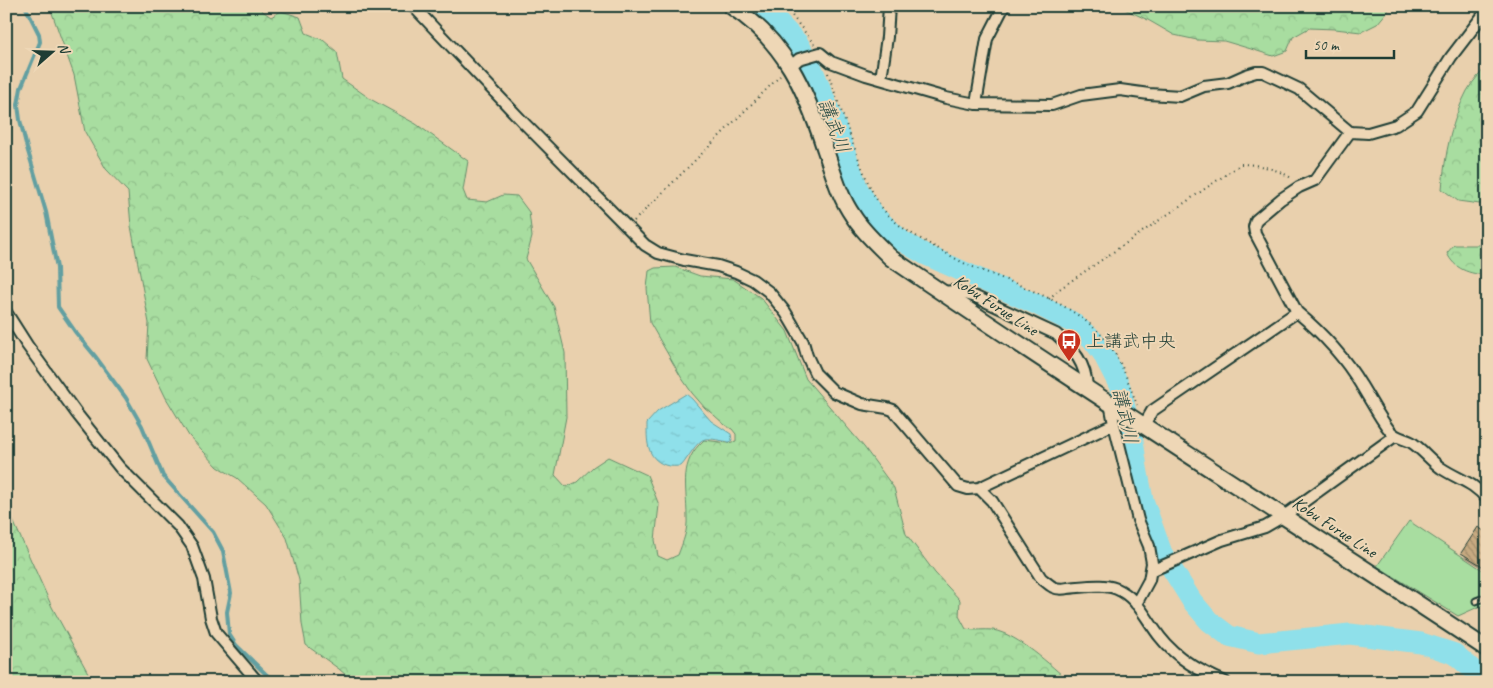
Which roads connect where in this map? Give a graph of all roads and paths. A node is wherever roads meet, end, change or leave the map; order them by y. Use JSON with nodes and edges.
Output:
{"nodes":[{"id":1,"x":413,"y":6,"type":"edge"},
{"id":2,"x":731,"y":6,"type":"edge"},
{"id":3,"x":782,"y":6,"type":"edge"},
{"id":4,"x":889,"y":6,"type":"edge"},
{"id":5,"x":1004,"y":6,"type":"edge"},
{"id":6,"x":1487,"y":10,"type":"edge"},
{"id":7,"x":817,"y":53,"type":"junction"},
{"id":8,"x":795,"y":62,"type":"junction"},
{"id":9,"x":881,"y":79,"type":"junction"},
{"id":10,"x":976,"y":104,"type":"junction"},
{"id":11,"x":1350,"y":132,"type":"junction"},
{"id":12,"x":1299,"y":187,"type":"junction"},
{"id":13,"x":626,"y":228,"type":"junction"},
{"id":14,"x":942,"y":292,"type":"junction"},
{"id":15,"x":1049,"y":299,"type":"junction"},
{"id":16,"x":6,"y":312,"type":"edge"},
{"id":17,"x":1298,"y":312,"type":"junction"},
{"id":18,"x":1086,"y":388,"type":"junction"},
{"id":19,"x":1113,"y":405,"type":"junction"},
{"id":20,"x":1140,"y":422,"type":"junction"},
{"id":21,"x":1114,"y":424,"type":"junction"},
{"id":22,"x":1395,"y":436,"type":"junction"},
{"id":23,"x":979,"y":488,"type":"junction"},
{"id":24,"x":1487,"y":499,"type":"edge"},
{"id":25,"x":1284,"y":516,"type":"junction"},
{"id":26,"x":1155,"y":568,"type":"junction"},
{"id":27,"x":1487,"y":597,"type":"edge"},
{"id":28,"x":1476,"y":601,"type":"dead end"},
{"id":29,"x":1136,"y":604,"type":"junction"},
{"id":30,"x":1487,"y":649,"type":"edge"},
{"id":31,"x":258,"y":682,"type":"edge"},
{"id":32,"x":1225,"y":682,"type":"edge"}],
"edges":[{"from":1,"to":13,"type":"street"},
{"from":2,"to":8,"type":"main road","name":"Kobu Furue Line"},
{"from":3,"to":7,"type":"path"},
{"from":4,"to":9,"type":"street"},
{"from":5,"to":10,"type":"street"},
{"from":6,"to":11,"type":"street"},
{"from":7,"to":8,"type":"street"},
{"from":7,"to":9,"type":"street"},
{"from":7,"to":15,"type":"path"},
{"from":8,"to":13,"type":"path"},
{"from":8,"to":14,"type":"main road","name":"Kobu Furue Line"},
{"from":9,"to":10,"type":"street"},
{"from":10,"to":11,"type":"street"},
{"from":11,"to":12,"type":"street"},
{"from":12,"to":15,"type":"path"},
{"from":12,"to":17,"type":"street"},
{"from":13,"to":23,"type":"street"},
{"from":14,"to":18,"type":"main road","name":"Kobu Furue Line"},
{"from":14,"to":18,"type":"street"},
{"from":15,"to":20,"type":"path"},
{"from":16,"to":31,"type":"street"},
{"from":17,"to":20,"type":"street"},
{"from":17,"to":22,"type":"street"},
{"from":18,"to":19,"type":"main road","name":"Kobu Furue Line"},
{"from":19,"to":20,"type":"main road","name":"Kobu Furue Line"},
{"from":19,"to":21,"type":"street"},
{"from":20,"to":25,"type":"main road","name":"Kobu Furue Line"},
{"from":21,"to":23,"type":"street"},
{"from":21,"to":26,"type":"street"},
{"from":22,"to":24,"type":"street"},
{"from":22,"to":25,"type":"street"},
{"from":23,"to":29,"type":"street"},
{"from":25,"to":26,"type":"street"},
{"from":25,"to":30,"type":"main road","name":"Kobu Furue Line"},
{"from":26,"to":29,"type":"street"},
{"from":27,"to":28,"type":"lane"},
{"from":29,"to":32,"type":"street"}]}
